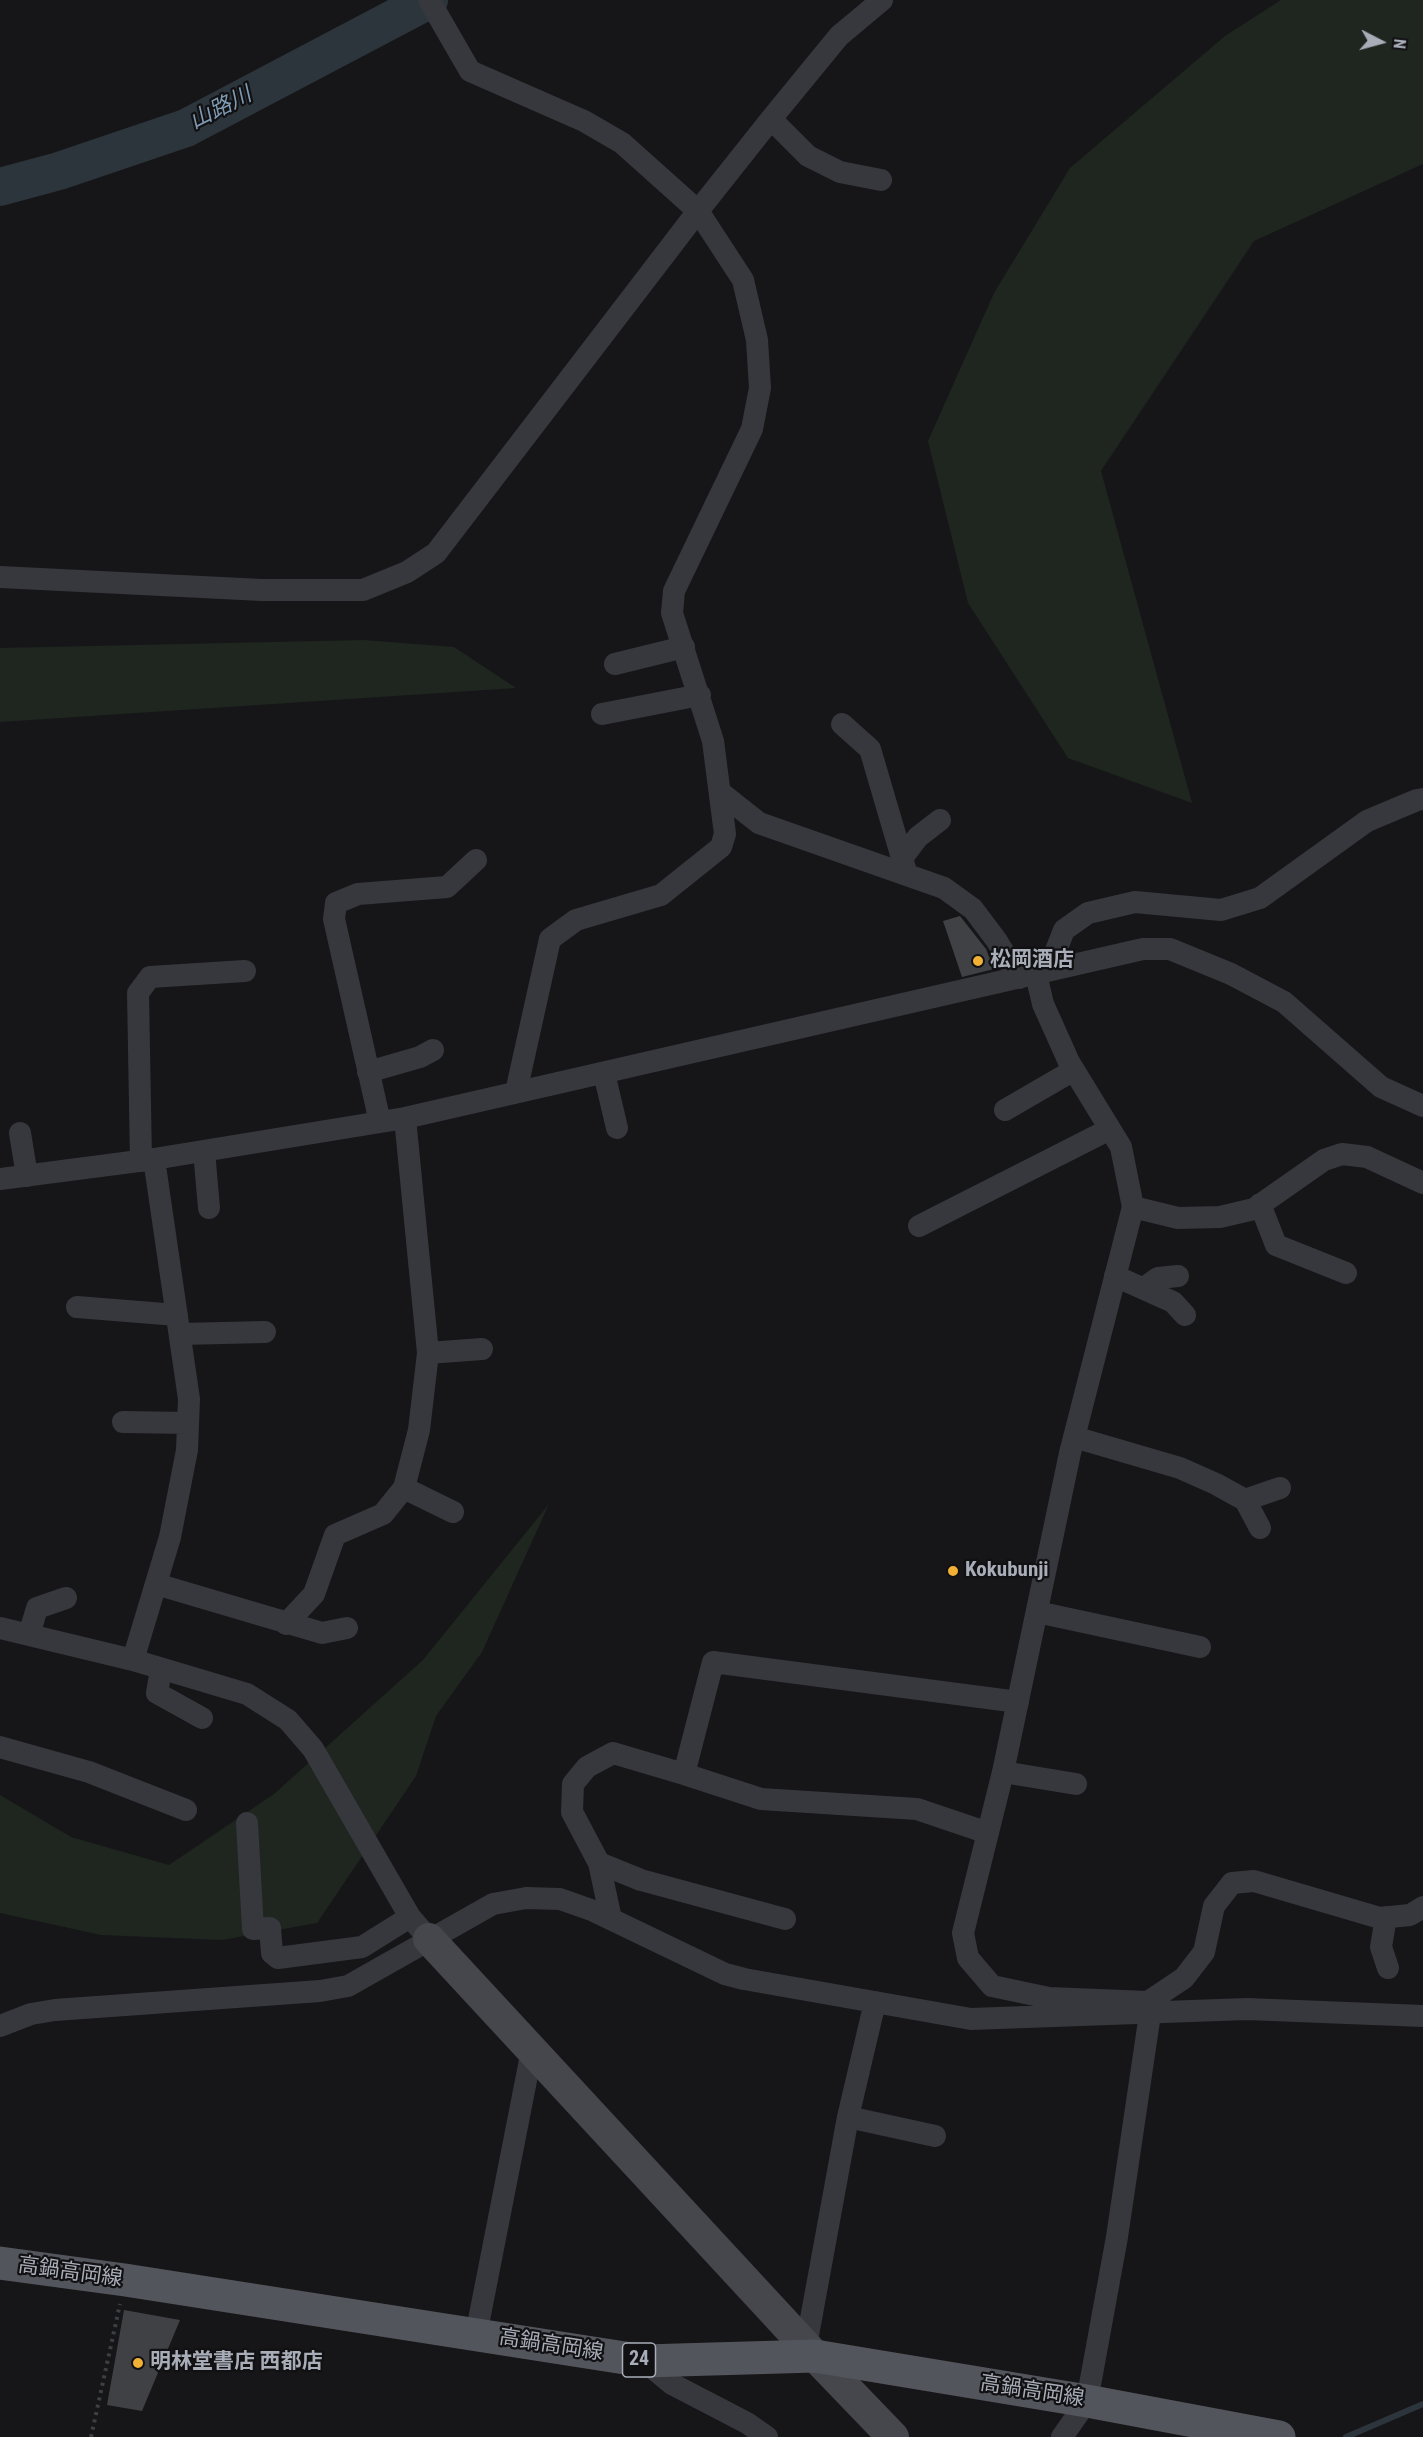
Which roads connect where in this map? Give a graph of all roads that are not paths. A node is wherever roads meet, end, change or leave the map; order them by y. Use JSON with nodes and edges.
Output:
{"nodes":[{"id":1,"x":429,"y":0,"type":"edge"},
{"id":2,"x":882,"y":0,"type":"edge"},
{"id":3,"x":771,"y":119,"type":"junction"},
{"id":4,"x":881,"y":180,"type":"dead end"},
{"id":5,"x":698,"y":211,"type":"junction"},
{"id":6,"x":0,"y":577,"type":"edge"},
{"id":7,"x":684,"y":647,"type":"junction"},
{"id":8,"x":615,"y":664,"type":"dead end"},
{"id":9,"x":700,"y":695,"type":"junction"},
{"id":10,"x":602,"y":714,"type":"dead end"},
{"id":11,"x":842,"y":724,"type":"dead end"},
{"id":12,"x":722,"y":793,"type":"junction"},
{"id":13,"x":1423,"y":799,"type":"edge"},
{"id":14,"x":940,"y":820,"type":"dead end"},
{"id":15,"x":476,"y":860,"type":"dead end"},
{"id":16,"x":905,"y":867,"type":"junction"},
{"id":17,"x":245,"y":971,"type":"dead end"},
{"id":18,"x":1034,"y":974,"type":"junction"},
{"id":19,"x":433,"y":1050,"type":"dead end"},
{"id":20,"x":1074,"y":1070,"type":"junction"},
{"id":21,"x":368,"y":1072,"type":"junction"},
{"id":22,"x":604,"y":1072,"type":"junction"},
{"id":23,"x":516,"y":1092,"type":"junction"},
{"id":24,"x":1423,"y":1106,"type":"edge"},
{"id":25,"x":1005,"y":1110,"type":"dead end"},
{"id":26,"x":405,"y":1118,"type":"junction"},
{"id":27,"x":380,"y":1122,"type":"junction"},
{"id":28,"x":617,"y":1128,"type":"dead end"},
{"id":29,"x":1110,"y":1129,"type":"junction"},
{"id":30,"x":20,"y":1133,"type":"dead end"},
{"id":31,"x":204,"y":1151,"type":"junction"},
{"id":32,"x":148,"y":1160,"type":"junction"},
{"id":33,"x":27,"y":1176,"type":"junction"},
{"id":34,"x":0,"y":1179,"type":"edge"},
{"id":35,"x":1423,"y":1183,"type":"edge"},
{"id":36,"x":1260,"y":1204,"type":"junction"},
{"id":37,"x":1133,"y":1207,"type":"junction"},
{"id":38,"x":209,"y":1208,"type":"dead end"},
{"id":39,"x":919,"y":1226,"type":"dead end"},
{"id":40,"x":1346,"y":1273,"type":"dead end"},
{"id":41,"x":1115,"y":1276,"type":"junction"},
{"id":42,"x":1178,"y":1276,"type":"dead end"},
{"id":43,"x":1144,"y":1288,"type":"junction"},
{"id":44,"x":77,"y":1307,"type":"dead end"},
{"id":45,"x":1185,"y":1315,"type":"dead end"},
{"id":46,"x":178,"y":1324,"type":"junction"},
{"id":47,"x":265,"y":1332,"type":"dead end"},
{"id":48,"x":482,"y":1349,"type":"dead end"},
{"id":49,"x":428,"y":1353,"type":"junction"},
{"id":50,"x":123,"y":1422,"type":"dead end"},
{"id":51,"x":188,"y":1423,"type":"junction"},
{"id":52,"x":1074,"y":1437,"type":"junction"},
{"id":53,"x":404,"y":1488,"type":"junction"},
{"id":54,"x":1280,"y":1488,"type":"dead end"},
{"id":55,"x":1245,"y":1500,"type":"junction"},
{"id":56,"x":453,"y":1512,"type":"dead end"},
{"id":57,"x":1260,"y":1528,"type":"dead end"},
{"id":58,"x":156,"y":1584,"type":"junction"},
{"id":59,"x":66,"y":1598,"type":"dead end"},
{"id":60,"x":1037,"y":1612,"type":"junction"},
{"id":61,"x":286,"y":1624,"type":"junction"},
{"id":62,"x":0,"y":1628,"type":"edge"},
{"id":63,"x":347,"y":1628,"type":"dead end"},
{"id":64,"x":29,"y":1635,"type":"junction"},
{"id":65,"x":1200,"y":1647,"type":"dead end"},
{"id":66,"x":133,"y":1660,"type":"junction"},
{"id":67,"x":161,"y":1669,"type":"junction"},
{"id":68,"x":1018,"y":1702,"type":"junction"},
{"id":69,"x":202,"y":1718,"type":"dead end"},
{"id":70,"x":0,"y":1747,"type":"edge"},
{"id":71,"x":1003,"y":1772,"type":"junction"},
{"id":72,"x":684,"y":1773,"type":"junction"},
{"id":73,"x":1076,"y":1784,"type":"dead end"},
{"id":74,"x":186,"y":1810,"type":"dead end"},
{"id":75,"x":247,"y":1824,"type":"dead end"},
{"id":76,"x":988,"y":1833,"type":"junction"},
{"id":77,"x":599,"y":1863,"type":"junction"},
{"id":78,"x":1423,"y":1907,"type":"edge"},
{"id":79,"x":1386,"y":1917,"type":"junction"},
{"id":80,"x":785,"y":1919,"type":"dead end"},
{"id":81,"x":611,"y":1920,"type":"junction"},
{"id":82,"x":419,"y":1928,"type":"junction"},
{"id":83,"x":1388,"y":1968,"type":"dead end"},
{"id":84,"x":875,"y":2002,"type":"junction"},
{"id":85,"x":1149,"y":2008,"type":"junction"},
{"id":86,"x":1423,"y":2016,"type":"edge"},
{"id":87,"x":0,"y":2026,"type":"edge"},
{"id":88,"x":532,"y":2050,"type":"junction"},
{"id":89,"x":848,"y":2117,"type":"junction"},
{"id":90,"x":935,"y":2136,"type":"dead end"},
{"id":91,"x":0,"y":2263,"type":"edge"},
{"id":92,"x":476,"y":2335,"type":"junction"},
{"id":93,"x":810,"y":2351,"type":"junction"},
{"id":94,"x":644,"y":2361,"type":"junction"},
{"id":95,"x":1087,"y":2400,"type":"junction"},
{"id":96,"x":767,"y":2437,"type":"edge"},
{"id":97,"x":893,"y":2437,"type":"edge"},
{"id":98,"x":1062,"y":2437,"type":"edge"},
{"id":99,"x":1279,"y":2437,"type":"edge"}],
"edges":[{"from":1,"to":5,"type":"street"},
{"from":2,"to":3,"type":"street"},
{"from":3,"to":4,"type":"street"},
{"from":3,"to":5,"type":"street"},
{"from":5,"to":6,"type":"street"},
{"from":5,"to":7,"type":"street"},
{"from":7,"to":8,"type":"street"},
{"from":7,"to":9,"type":"street"},
{"from":9,"to":10,"type":"street"},
{"from":9,"to":12,"type":"street"},
{"from":11,"to":16,"type":"street"},
{"from":12,"to":16,"type":"street"},
{"from":12,"to":23,"type":"street"},
{"from":13,"to":18,"type":"street"},
{"from":14,"to":16,"type":"street"},
{"from":15,"to":21,"type":"street"},
{"from":16,"to":18,"type":"street"},
{"from":17,"to":32,"type":"street"},
{"from":18,"to":20,"type":"street"},
{"from":18,"to":22,"type":"street"},
{"from":18,"to":24,"type":"street"},
{"from":19,"to":21,"type":"street"},
{"from":20,"to":25,"type":"street"},
{"from":20,"to":29,"type":"street"},
{"from":21,"to":27,"type":"street"},
{"from":22,"to":23,"type":"street"},
{"from":22,"to":28,"type":"street"},
{"from":23,"to":26,"type":"street"},
{"from":26,"to":27,"type":"street"},
{"from":26,"to":49,"type":"street"},
{"from":27,"to":31,"type":"street"},
{"from":29,"to":37,"type":"street"},
{"from":29,"to":39,"type":"street"},
{"from":30,"to":33,"type":"street"},
{"from":31,"to":32,"type":"street"},
{"from":31,"to":38,"type":"street"},
{"from":32,"to":33,"type":"street"},
{"from":32,"to":46,"type":"street"},
{"from":33,"to":34,"type":"street"},
{"from":35,"to":36,"type":"street"},
{"from":36,"to":37,"type":"street"},
{"from":36,"to":40,"type":"street"},
{"from":37,"to":41,"type":"street"},
{"from":41,"to":43,"type":"street"},
{"from":41,"to":52,"type":"street"},
{"from":42,"to":43,"type":"street"},
{"from":43,"to":45,"type":"street"},
{"from":44,"to":46,"type":"street"},
{"from":46,"to":47,"type":"street"},
{"from":46,"to":51,"type":"street"},
{"from":48,"to":49,"type":"street"},
{"from":49,"to":53,"type":"street"},
{"from":50,"to":51,"type":"street"},
{"from":51,"to":58,"type":"street"},
{"from":52,"to":55,"type":"street"},
{"from":52,"to":60,"type":"street"},
{"from":53,"to":56,"type":"street"},
{"from":53,"to":61,"type":"street"},
{"from":54,"to":55,"type":"street"},
{"from":55,"to":57,"type":"street"},
{"from":58,"to":61,"type":"street"},
{"from":58,"to":66,"type":"street"},
{"from":59,"to":64,"type":"street"},
{"from":60,"to":65,"type":"street"},
{"from":60,"to":68,"type":"street"},
{"from":61,"to":63,"type":"street"},
{"from":62,"to":64,"type":"street"},
{"from":64,"to":66,"type":"street"},
{"from":66,"to":67,"type":"street"},
{"from":67,"to":69,"type":"street"},
{"from":67,"to":82,"type":"street"},
{"from":68,"to":71,"type":"street"},
{"from":68,"to":72,"type":"street"},
{"from":70,"to":74,"type":"street"},
{"from":71,"to":73,"type":"street"},
{"from":71,"to":76,"type":"street"},
{"from":72,"to":76,"type":"street"},
{"from":72,"to":77,"type":"street"},
{"from":75,"to":82,"type":"street"},
{"from":76,"to":85,"type":"street"},
{"from":77,"to":80,"type":"street"},
{"from":77,"to":81,"type":"street"},
{"from":78,"to":79,"type":"street"},
{"from":79,"to":83,"type":"street"},
{"from":79,"to":85,"type":"street"},
{"from":81,"to":82,"type":"street"},
{"from":81,"to":84,"type":"street"},
{"from":82,"to":87,"type":"street"},
{"from":82,"to":88,"type":"street"},
{"from":84,"to":85,"type":"street"},
{"from":84,"to":89,"type":"street"},
{"from":85,"to":86,"type":"street"},
{"from":85,"to":95,"type":"street"},
{"from":88,"to":92,"type":"street"},
{"from":88,"to":93,"type":"street"},
{"from":89,"to":90,"type":"street"},
{"from":89,"to":93,"type":"street"},
{"from":91,"to":92,"type":"main road","name":"高鍋高岡線","number":"24"},
{"from":92,"to":94,"type":"main road","name":"高鍋高岡線","number":"24"},
{"from":93,"to":94,"type":"main road","name":"高鍋高岡線","number":"24"},
{"from":93,"to":95,"type":"main road","name":"高鍋高岡線","number":"24"},
{"from":93,"to":97,"type":"street"},
{"from":94,"to":96,"type":"street"},
{"from":95,"to":98,"type":"street"},
{"from":95,"to":99,"type":"main road","name":"高鍋高岡線","number":"24"}]}
